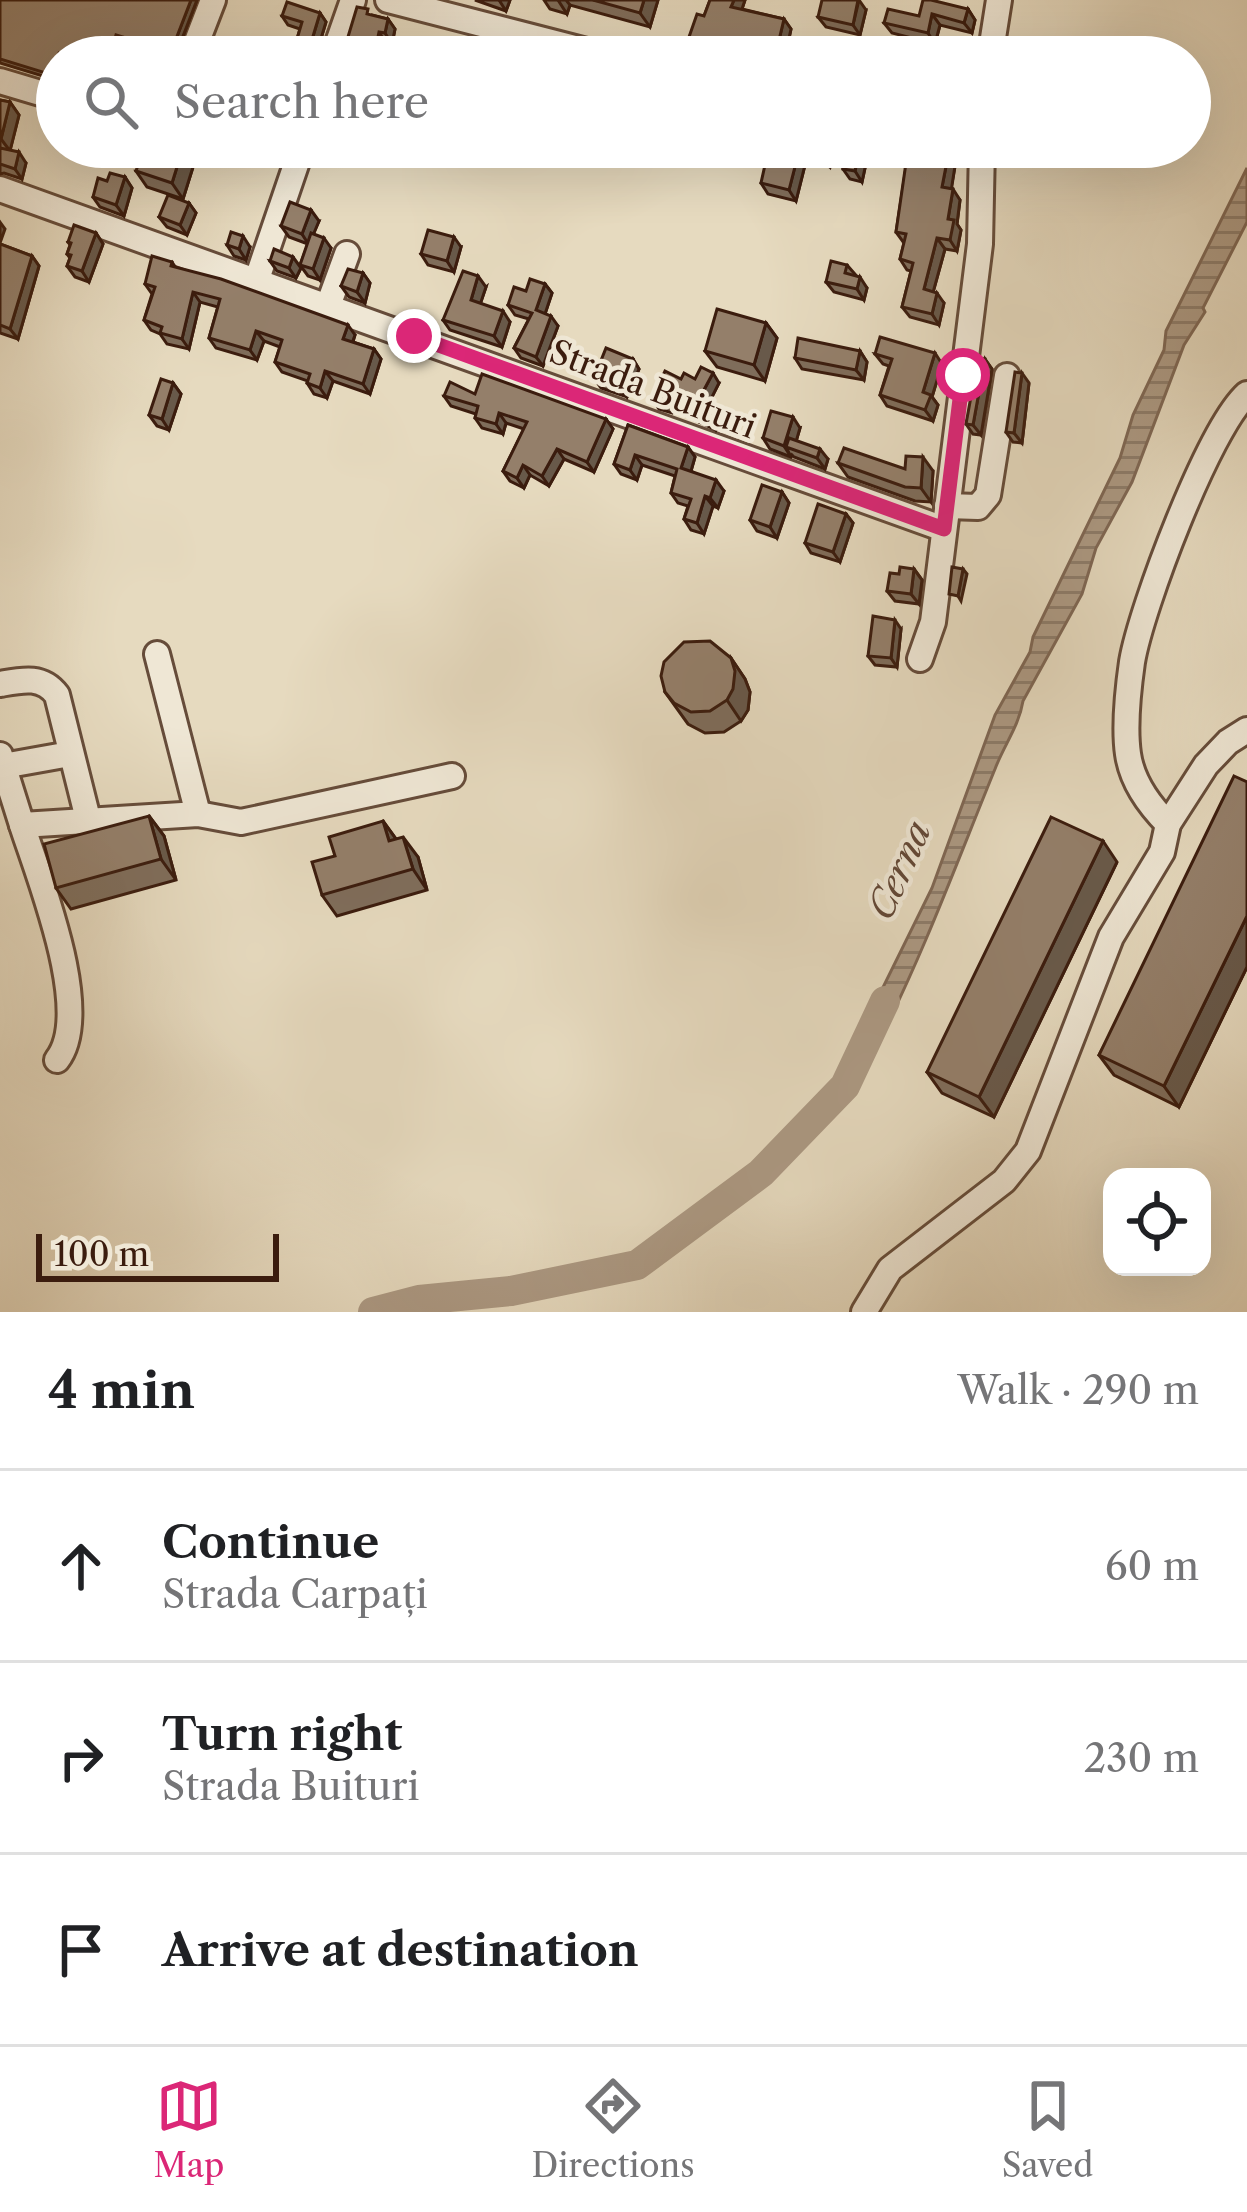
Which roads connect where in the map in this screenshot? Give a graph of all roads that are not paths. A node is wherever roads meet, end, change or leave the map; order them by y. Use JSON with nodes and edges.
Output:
{"nodes":[{"id":1,"x":213,"y":0,"type":"edge"},
{"id":2,"x":353,"y":0,"type":"edge"},
{"id":3,"x":388,"y":0,"type":"edge"},
{"id":4,"x":998,"y":0,"type":"edge"},
{"id":5,"x":199,"y":36,"type":"edge"},
{"id":6,"x":340,"y":36,"type":"edge"},
{"id":7,"x":528,"y":36,"type":"edge"},
{"id":8,"x":993,"y":36,"type":"edge"},
{"id":9,"x":0,"y":81,"type":"edge"},
{"id":10,"x":36,"y":92,"type":"edge"},
{"id":11,"x":295,"y":168,"type":"edge"},
{"id":12,"x":978,"y":168,"type":"edge"},
{"id":13,"x":0,"y":189,"type":"edge"},
{"id":14,"x":347,"y":254,"type":"dead end"},
{"id":15,"x":256,"y":282,"type":"junction"},
{"id":16,"x":328,"y":306,"type":"junction"},
{"id":17,"x":1007,"y":376,"type":"dead end"},
{"id":18,"x":1247,"y":394,"type":"edge"},
{"id":19,"x":945,"y":518,"type":"junction"},
{"id":20,"x":157,"y":655,"type":"dead end"},
{"id":21,"x":920,"y":658,"type":"dead end"},
{"id":22,"x":0,"y":684,"type":"edge"},
{"id":23,"x":1247,"y":730,"type":"edge"},
{"id":24,"x":70,"y":754,"type":"junction"},
{"id":25,"x":2,"y":761,"type":"edge"},
{"id":26,"x":452,"y":776,"type":"dead end"},
{"id":27,"x":198,"y":814,"type":"junction"},
{"id":28,"x":88,"y":819,"type":"junction"},
{"id":29,"x":1168,"y":824,"type":"junction"},
{"id":30,"x":22,"y":825,"type":"junction"},
{"id":31,"x":57,"y":1060,"type":"dead end"},
{"id":32,"x":864,"y":1312,"type":"edge"}],
"edges":[{"from":1,"to":5,"type":"street"},
{"from":2,"to":6,"type":"street"},
{"from":3,"to":7,"type":"street"},
{"from":4,"to":8,"type":"street"},
{"from":9,"to":10,"type":"street"},
{"from":11,"to":15,"type":"street"},
{"from":12,"to":19,"type":"street"},
{"from":13,"to":15,"type":"street","name":"Strada Buituri"},
{"from":14,"to":16,"type":"street"},
{"from":15,"to":16,"type":"street","name":"Strada Buituri"},
{"from":16,"to":19,"type":"street","name":"Strada Buituri"},
{"from":17,"to":19,"type":"street"},
{"from":18,"to":29,"type":"street"},
{"from":19,"to":21,"type":"street"},
{"from":20,"to":27,"type":"street"},
{"from":22,"to":24,"type":"street"},
{"from":23,"to":29,"type":"street"},
{"from":24,"to":25,"type":"street"},
{"from":24,"to":28,"type":"street"},
{"from":25,"to":30,"type":"street"},
{"from":26,"to":27,"type":"street"},
{"from":27,"to":28,"type":"street"},
{"from":28,"to":30,"type":"street"},
{"from":29,"to":32,"type":"street"},
{"from":30,"to":31,"type":"street"}]}
